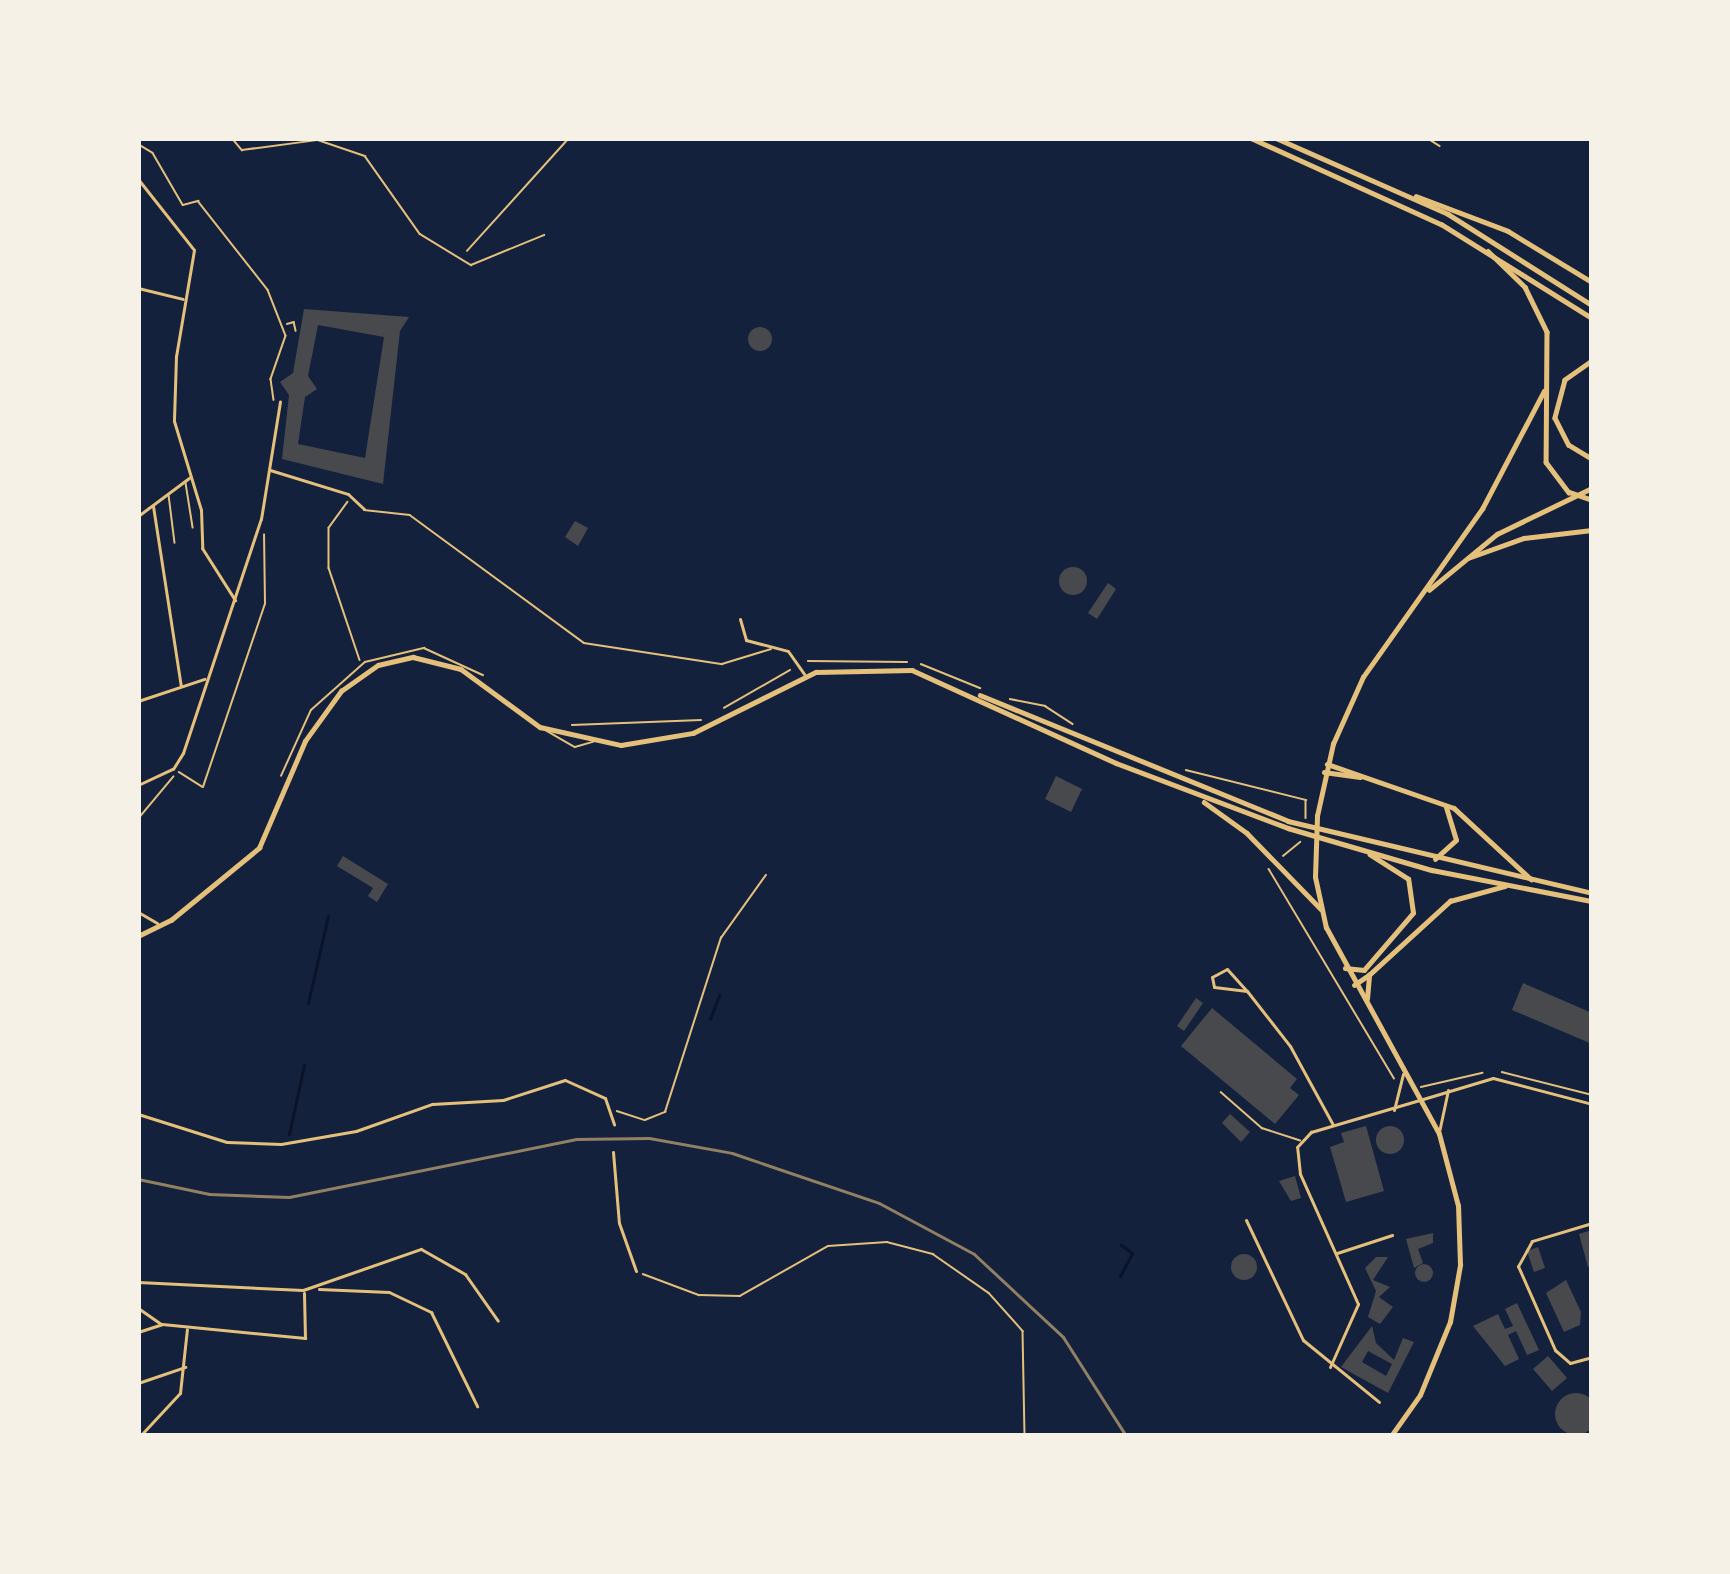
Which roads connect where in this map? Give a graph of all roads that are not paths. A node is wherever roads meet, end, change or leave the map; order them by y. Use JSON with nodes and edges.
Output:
{"nodes":[{"id":1,"x":232,"y":138,"type":"edge"},
{"id":2,"x":1251,"y":138,"type":"edge"},
{"id":3,"x":1276,"y":138,"type":"edge"},
{"id":4,"x":138,"y":179,"type":"edge"},
{"id":5,"x":1411,"y":195,"type":"junction"},
{"id":6,"x":544,"y":235,"type":"dead end"},
{"id":7,"x":1479,"y":244,"type":"junction"},
{"id":8,"x":1592,"y":282,"type":"edge"},
{"id":9,"x":138,"y":287,"type":"edge"},
{"id":10,"x":186,"y":300,"type":"junction"},
{"id":11,"x":1592,"y":305,"type":"edge"},
{"id":12,"x":1592,"y":318,"type":"edge"},
{"id":13,"x":1592,"y":361,"type":"edge"},
{"id":14,"x":1547,"y":386,"type":"junction"},
{"id":15,"x":278,"y":402,"type":"road end"},
{"id":16,"x":1592,"y":459,"type":"edge"},
{"id":17,"x":268,"y":470,"type":"junction"},
{"id":18,"x":187,"y":480,"type":"junction"},
{"id":19,"x":1592,"y":488,"type":"edge"},
{"id":20,"x":169,"y":494,"type":"junction"},
{"id":21,"x":1592,"y":500,"type":"edge"},
{"id":22,"x":153,"y":506,"type":"junction"},
{"id":23,"x":364,"y":509,"type":"joint"},
{"id":24,"x":138,"y":516,"type":"edge"},
{"id":25,"x":193,"y":527,"type":"dead end"},
{"id":26,"x":1592,"y":530,"type":"edge"},
{"id":27,"x":175,"y":543,"type":"dead end"},
{"id":28,"x":1462,"y":561,"type":"junction"},
{"id":29,"x":1429,"y":590,"type":"junction"},
{"id":30,"x":235,"y":600,"type":"junction"},
{"id":31,"x":740,"y":619,"type":"dead end"},
{"id":32,"x":748,"y":641,"type":"junction"},
{"id":33,"x":774,"y":646,"type":"junction"},
{"id":34,"x":745,"y":657,"type":"junction"},
{"id":35,"x":804,"y":676,"type":"junction"},
{"id":36,"x":208,"y":680,"type":"junction"},
{"id":37,"x":181,"y":686,"type":"junction"},
{"id":38,"x":975,"y":693,"type":"junction"},
{"id":39,"x":138,"y":700,"type":"edge"},
{"id":40,"x":1326,"y":768,"type":"junction"},
{"id":41,"x":1344,"y":777,"type":"junction"},
{"id":42,"x":1362,"y":777,"type":"junction"},
{"id":43,"x":138,"y":785,"type":"edge"},
{"id":44,"x":1321,"y":792,"type":"junction"},
{"id":45,"x":1195,"y":795,"type":"junction"},
{"id":46,"x":1442,"y":802,"type":"junction"},
{"id":47,"x":1288,"y":825,"type":"junction"},
{"id":48,"x":1336,"y":839,"type":"junction"},
{"id":49,"x":1429,"y":859,"type":"junction"},
{"id":50,"x":1536,"y":882,"type":"junction"},
{"id":51,"x":1516,"y":886,"type":"junction"},
{"id":52,"x":1592,"y":897,"type":"edge"},
{"id":53,"x":1321,"y":910,"type":"junction"},
{"id":54,"x":138,"y":912,"type":"edge"},
{"id":55,"x":161,"y":926,"type":"junction"},
{"id":56,"x":138,"y":936,"type":"edge"},
{"id":57,"x":1345,"y":968,"type":"junction"},
{"id":58,"x":1369,"y":975,"type":"junction"},
{"id":59,"x":1354,"y":985,"type":"junction"},
{"id":60,"x":1247,"y":991,"type":"junction"},
{"id":61,"x":1370,"y":1010,"type":"junction"},
{"id":62,"x":1402,"y":1066,"type":"junction"},
{"id":63,"x":1450,"y":1088,"type":"junction"},
{"id":64,"x":1221,"y":1092,"type":"dead end"},
{"id":65,"x":1422,"y":1100,"type":"junction"},
{"id":66,"x":1592,"y":1104,"type":"edge"},
{"id":67,"x":1394,"y":1111,"type":"junction"},
{"id":68,"x":138,"y":1114,"type":"edge"},
{"id":69,"x":614,"y":1124,"type":"dead end"},
{"id":70,"x":1334,"y":1126,"type":"junction"},
{"id":71,"x":1439,"y":1134,"type":"junction"},
{"id":72,"x":1300,"y":1141,"type":"junction"},
{"id":73,"x":614,"y":1152,"type":"dead end"},
{"id":74,"x":1246,"y":1220,"type":"dead end"},
{"id":75,"x":1592,"y":1222,"type":"edge"},
{"id":76,"x":1392,"y":1235,"type":"dead end"},
{"id":77,"x":1335,"y":1253,"type":"junction"},
{"id":78,"x":637,"y":1270,"type":"road end"},
{"id":79,"x":138,"y":1282,"type":"edge"},
{"id":80,"x":317,"y":1288,"type":"junction"},
{"id":81,"x":303,"y":1290,"type":"junction"},
{"id":82,"x":138,"y":1308,"type":"edge"},
{"id":83,"x":497,"y":1321,"type":"dead end"},
{"id":84,"x":162,"y":1324,"type":"junction"},
{"id":85,"x":188,"y":1326,"type":"junction"},
{"id":86,"x":138,"y":1332,"type":"edge"},
{"id":87,"x":1592,"y":1357,"type":"edge"},
{"id":88,"x":185,"y":1367,"type":"junction"},
{"id":89,"x":1330,"y":1367,"type":"junction"},
{"id":90,"x":138,"y":1382,"type":"edge"},
{"id":91,"x":1379,"y":1402,"type":"dead end"},
{"id":92,"x":477,"y":1406,"type":"dead end"},
{"id":93,"x":140,"y":1436,"type":"edge"},
{"id":94,"x":1391,"y":1436,"type":"edge"}],
"edges":[{"from":1,"to":6,"type":"lane"},
{"from":2,"to":7,"type":"main road"},
{"from":3,"to":5,"type":"main road"},
{"from":4,"to":10,"type":"street"},
{"from":5,"to":8,"type":"main road"},
{"from":5,"to":11,"type":"main road"},
{"from":7,"to":12,"type":"main road"},
{"from":7,"to":14,"type":"main road"},
{"from":9,"to":10,"type":"street"},
{"from":10,"to":18,"type":"street"},
{"from":13,"to":16,"type":"main road"},
{"from":14,"to":21,"type":"main road"},
{"from":14,"to":29,"type":"main road"},
{"from":15,"to":17,"type":"street"},
{"from":17,"to":23,"type":"street"},
{"from":17,"to":30,"type":"street"},
{"from":18,"to":20,"type":"street"},
{"from":18,"to":25,"type":"lane"},
{"from":18,"to":30,"type":"street"},
{"from":19,"to":28,"type":"main road"},
{"from":20,"to":22,"type":"street"},
{"from":20,"to":27,"type":"lane"},
{"from":22,"to":24,"type":"street"},
{"from":22,"to":37,"type":"street"},
{"from":23,"to":34,"type":"lane"},
{"from":26,"to":28,"type":"main road"},
{"from":28,"to":29,"type":"main road"},
{"from":29,"to":40,"type":"main road"},
{"from":30,"to":36,"type":"street"},
{"from":31,"to":32,"type":"street"},
{"from":32,"to":33,"type":"street"},
{"from":32,"to":34,"type":"lane"},
{"from":33,"to":34,"type":"lane"},
{"from":33,"to":35,"type":"street"},
{"from":35,"to":38,"type":"main road"},
{"from":35,"to":55,"type":"main road"},
{"from":36,"to":37,"type":"street"},
{"from":36,"to":43,"type":"street"},
{"from":37,"to":39,"type":"street"},
{"from":38,"to":45,"type":"main road"},
{"from":38,"to":47,"type":"main road"},
{"from":40,"to":41,"type":"main road"},
{"from":40,"to":42,"type":"main road"},
{"from":40,"to":44,"type":"main road"},
{"from":41,"to":42,"type":"main road"},
{"from":41,"to":44,"type":"main road"},
{"from":42,"to":46,"type":"main road"},
{"from":44,"to":53,"type":"main road"},
{"from":45,"to":47,"type":"main road"},
{"from":45,"to":53,"type":"main road"},
{"from":46,"to":49,"type":"main road"},
{"from":46,"to":50,"type":"main road"},
{"from":47,"to":48,"type":"main road"},
{"from":48,"to":49,"type":"main road"},
{"from":48,"to":51,"type":"main road"},
{"from":48,"to":57,"type":"main road"},
{"from":49,"to":50,"type":"main road"},
{"from":50,"to":52,"type":"main road"},
{"from":51,"to":52,"type":"main road"},
{"from":51,"to":58,"type":"main road"},
{"from":53,"to":57,"type":"main road"},
{"from":54,"to":55,"type":"street"},
{"from":55,"to":56,"type":"main road"},
{"from":57,"to":59,"type":"main road"},
{"from":58,"to":59,"type":"main road"},
{"from":58,"to":61,"type":"main road"},
{"from":59,"to":61,"type":"main road"},
{"from":60,"to":60,"type":"street"},
{"from":60,"to":70,"type":"street"},
{"from":61,"to":62,"type":"main road"},
{"from":62,"to":65,"type":"main road"},
{"from":62,"to":67,"type":"street"},
{"from":63,"to":65,"type":"street"},
{"from":63,"to":66,"type":"street"},
{"from":63,"to":71,"type":"street"},
{"from":64,"to":72,"type":"lane"},
{"from":65,"to":67,"type":"street"},
{"from":65,"to":71,"type":"main road"},
{"from":67,"to":70,"type":"street"},
{"from":68,"to":69,"type":"street"},
{"from":70,"to":72,"type":"street"},
{"from":71,"to":94,"type":"main road"},
{"from":72,"to":77,"type":"street"},
{"from":73,"to":78,"type":"street"},
{"from":74,"to":89,"type":"street"},
{"from":75,"to":87,"type":"street"},
{"from":76,"to":77,"type":"street"},
{"from":77,"to":89,"type":"street"},
{"from":79,"to":81,"type":"street"},
{"from":80,"to":81,"type":"street"},
{"from":80,"to":83,"type":"street"},
{"from":80,"to":92,"type":"street"},
{"from":81,"to":85,"type":"street"},
{"from":82,"to":84,"type":"street"},
{"from":84,"to":85,"type":"street"},
{"from":84,"to":86,"type":"street"},
{"from":85,"to":88,"type":"street"},
{"from":88,"to":90,"type":"street"},
{"from":88,"to":93,"type":"street"},
{"from":89,"to":91,"type":"street"}]}
